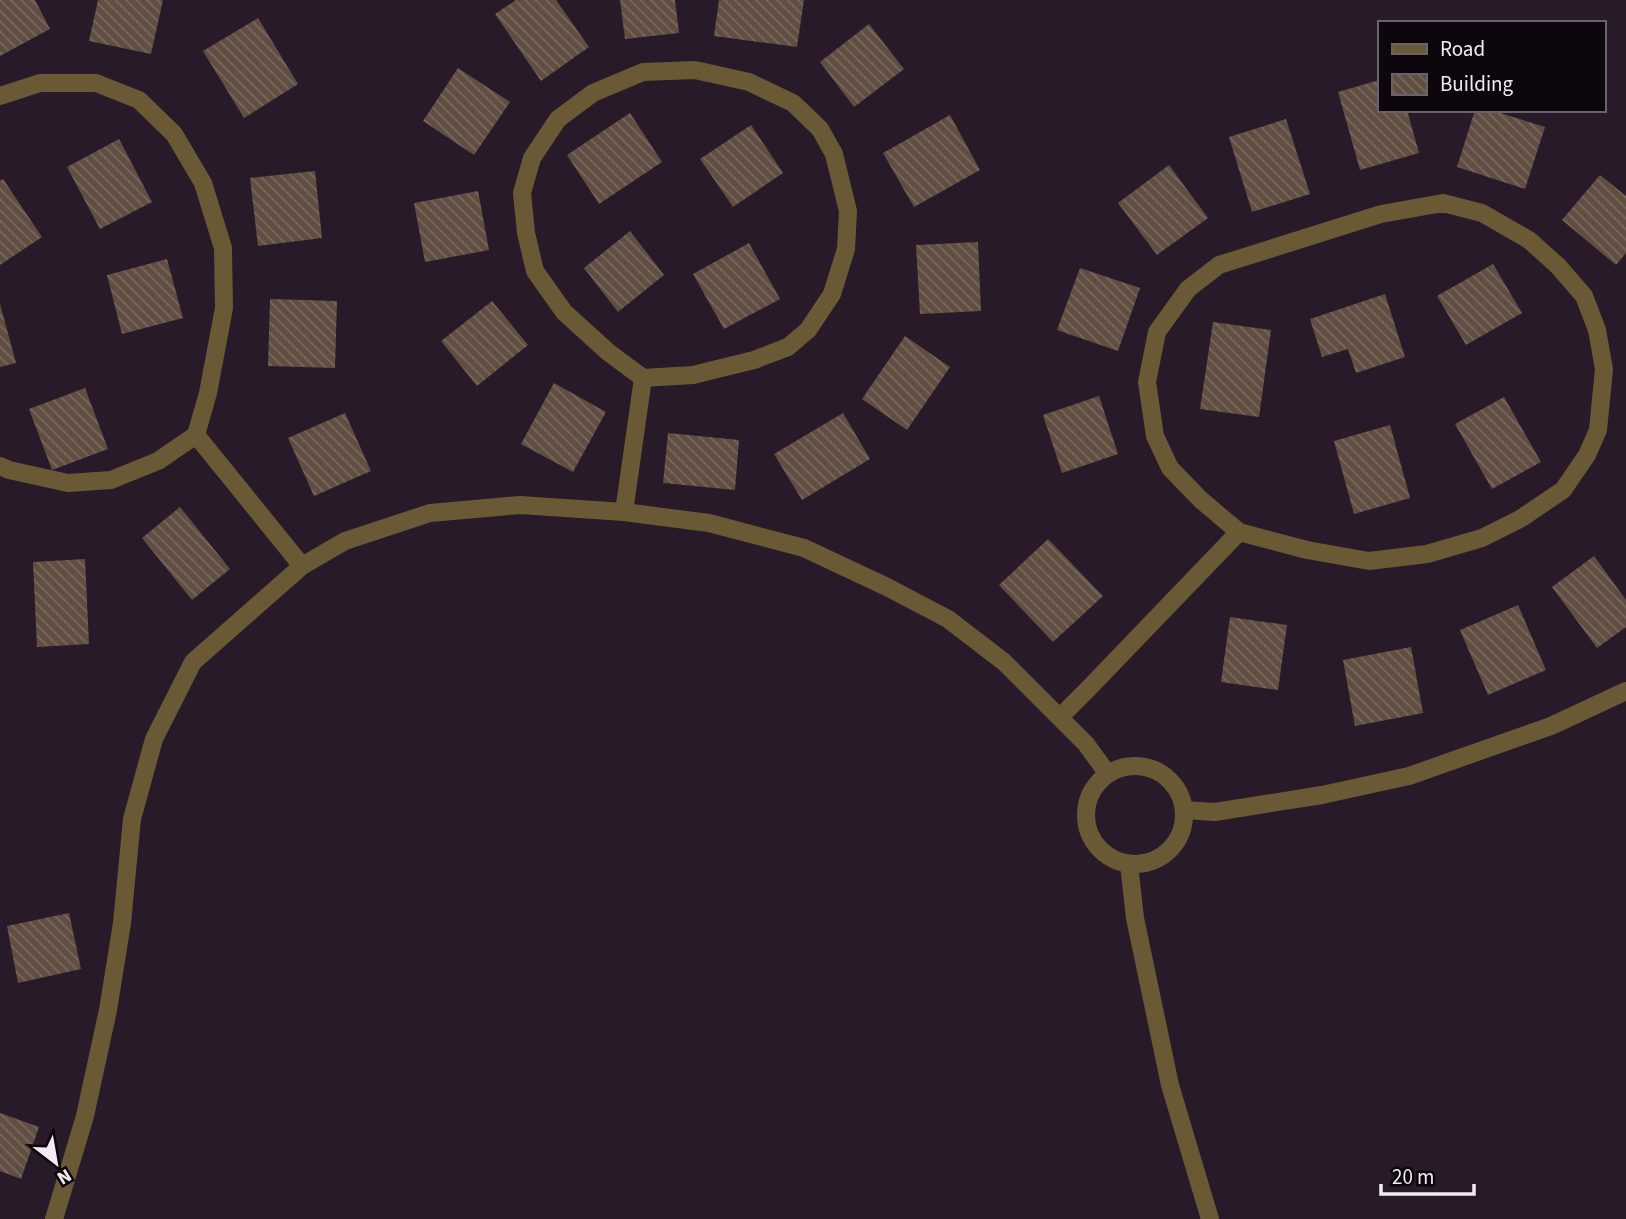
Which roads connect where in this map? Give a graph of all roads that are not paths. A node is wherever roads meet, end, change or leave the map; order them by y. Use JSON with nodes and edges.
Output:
{"nodes":[{"id":1,"x":0,"y":96,"type":"edge"},
{"id":2,"x":643,"y":378,"type":"junction"},
{"id":3,"x":196,"y":435,"type":"junction"},
{"id":4,"x":0,"y":466,"type":"edge"},
{"id":5,"x":624,"y":512,"type":"junction"},
{"id":6,"x":1239,"y":532,"type":"junction"},
{"id":7,"x":302,"y":566,"type":"junction"},
{"id":8,"x":1626,"y":691,"type":"edge"},
{"id":9,"x":1060,"y":717,"type":"junction"},
{"id":10,"x":1107,"y":773,"type":"junction"},
{"id":11,"x":1184,"y":810,"type":"junction"},
{"id":12,"x":1129,"y":864,"type":"junction"},
{"id":13,"x":54,"y":1219,"type":"edge"},
{"id":14,"x":1210,"y":1219,"type":"edge"}],
"edges":[{"from":1,"to":3,"type":"lane"},
{"from":2,"to":2,"type":"lane"},
{"from":2,"to":5,"type":"lane"},
{"from":3,"to":4,"type":"lane"},
{"from":3,"to":7,"type":"lane"},
{"from":5,"to":7,"type":"lane"},
{"from":5,"to":9,"type":"lane"},
{"from":6,"to":6,"type":"lane"},
{"from":6,"to":9,"type":"lane"},
{"from":7,"to":13,"type":"lane"},
{"from":8,"to":11,"type":"lane"},
{"from":9,"to":10,"type":"lane"},
{"from":10,"to":11,"type":"lane"},
{"from":10,"to":12,"type":"lane"},
{"from":11,"to":12,"type":"lane"},
{"from":12,"to":14,"type":"lane"}]}
